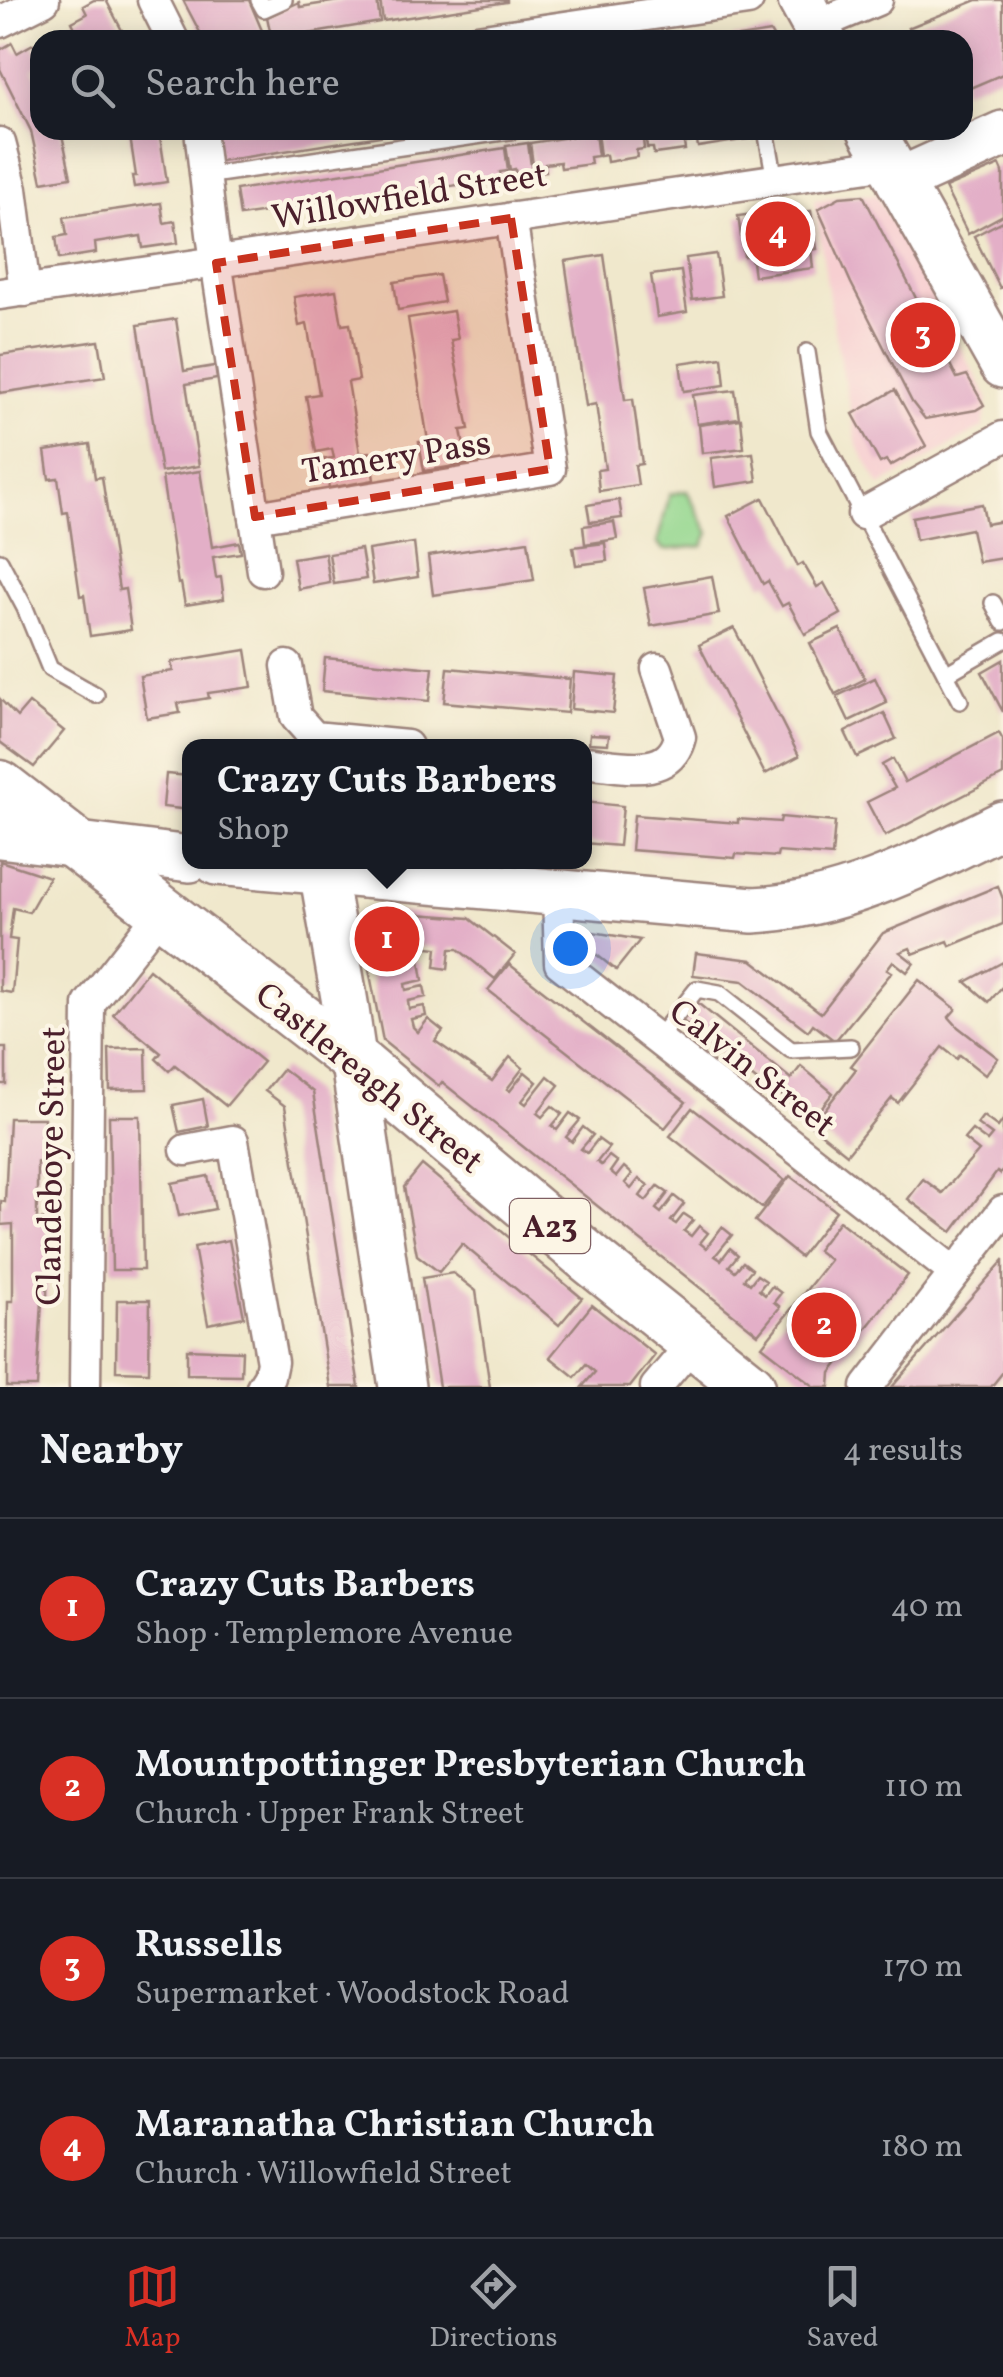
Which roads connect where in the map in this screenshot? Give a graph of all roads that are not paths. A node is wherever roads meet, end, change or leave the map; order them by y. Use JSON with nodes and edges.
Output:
{"nodes":[{"id":1,"x":44,"y":0,"type":"edge"},
{"id":2,"x":153,"y":0,"type":"edge"},
{"id":3,"x":259,"y":0,"type":"edge"},
{"id":4,"x":284,"y":0,"type":"edge"},
{"id":5,"x":748,"y":0,"type":"edge"},
{"id":6,"x":877,"y":0,"type":"edge"},
{"id":7,"x":0,"y":22,"type":"edge"},
{"id":8,"x":813,"y":22,"type":"edge"},
{"id":9,"x":169,"y":30,"type":"edge"},
{"id":10,"x":545,"y":30,"type":"edge"},
{"id":11,"x":1003,"y":134,"type":"edge"},
{"id":12,"x":201,"y":140,"type":"edge"},
{"id":13,"x":448,"y":140,"type":"edge"},
{"id":14,"x":768,"y":140,"type":"edge"},
{"id":15,"x":0,"y":143,"type":"edge"},
{"id":16,"x":886,"y":158,"type":"edge"},
{"id":17,"x":205,"y":176,"type":"junction"},
{"id":18,"x":775,"y":180,"type":"junction"},
{"id":19,"x":511,"y":218,"type":"junction"},
{"id":20,"x":216,"y":263,"type":"junction"},
{"id":21,"x":12,"y":292,"type":"edge"},
{"id":22,"x":807,"y":352,"type":"dead end"},
{"id":23,"x":1003,"y":365,"type":"edge"},
{"id":24,"x":1003,"y":437,"type":"edge"},
{"id":25,"x":863,"y":514,"type":"junction"},
{"id":26,"x":255,"y":517,"type":"junction"},
{"id":27,"x":0,"y":561,"type":"edge"},
{"id":28,"x":263,"y":571,"type":"dead end"},
{"id":29,"x":992,"y":604,"type":"dead end"},
{"id":30,"x":1003,"y":622,"type":"edge"},
{"id":31,"x":1003,"y":641,"type":"edge"},
{"id":32,"x":288,"y":666,"type":"dead end"},
{"id":33,"x":657,"y":670,"type":"dead end"},
{"id":34,"x":946,"y":674,"type":"junction"},
{"id":35,"x":96,"y":695,"type":"dead end"},
{"id":36,"x":960,"y":701,"type":"dead end"},
{"id":37,"x":319,"y":739,"type":"edge"},
{"id":38,"x":592,"y":762,"type":"edge"},
{"id":39,"x":0,"y":786,"type":"edge"},
{"id":40,"x":1000,"y":832,"type":"edge"},
{"id":41,"x":0,"y":835,"type":"edge"},
{"id":42,"x":80,"y":846,"type":"junction"},
{"id":43,"x":182,"y":857,"type":"edge"},
{"id":44,"x":322,"y":869,"type":"edge"},
{"id":45,"x":349,"y":869,"type":"edge"},
{"id":46,"x":558,"y":892,"type":"junction"},
{"id":47,"x":162,"y":911,"type":"junction"},
{"id":48,"x":657,"y":1039,"type":"junction"},
{"id":49,"x":851,"y":1047,"type":"dead end"},
{"id":50,"x":354,"y":1060,"type":"junction"},
{"id":51,"x":186,"y":1150,"type":"dead end"},
{"id":52,"x":1003,"y":1211,"type":"edge"},
{"id":53,"x":955,"y":1273,"type":"junction"},
{"id":54,"x":694,"y":1342,"type":"junction"},
{"id":55,"x":85,"y":1387,"type":"edge"},
{"id":56,"x":262,"y":1387,"type":"edge"},
{"id":57,"x":402,"y":1387,"type":"edge"},
{"id":58,"x":656,"y":1387,"type":"edge"},
{"id":59,"x":750,"y":1387,"type":"edge"},
{"id":60,"x":867,"y":1387,"type":"edge"}],
"edges":[{"from":1,"to":7,"type":"street"},
{"from":2,"to":9,"type":"street"},
{"from":3,"to":4,"type":"lane"},
{"from":5,"to":10,"type":"street"},
{"from":6,"to":8,"type":"street"},
{"from":11,"to":16,"type":"main road"},
{"from":12,"to":17,"type":"street"},
{"from":13,"to":17,"type":"lane"},
{"from":14,"to":18,"type":"lane"},
{"from":15,"to":21,"type":"street"},
{"from":16,"to":18,"type":"street","name":"Willowfield Street"},
{"from":16,"to":23,"type":"main road"},
{"from":17,"to":20,"type":"street"},
{"from":18,"to":19,"type":"street","name":"Willowfield Street"},
{"from":19,"to":20,"type":"street","name":"Willowfield Street"},
{"from":19,"to":26,"type":"street","name":"Tamery Pass"},
{"from":20,"to":21,"type":"street","name":"Willowfield Street"},
{"from":20,"to":26,"type":"street"},
{"from":22,"to":25,"type":"lane"},
{"from":24,"to":25,"type":"street"},
{"from":25,"to":34,"type":"lane"},
{"from":26,"to":28,"type":"street"},
{"from":27,"to":35,"type":"lane"},
{"from":29,"to":30,"type":"lane"},
{"from":31,"to":34,"type":"lane"},
{"from":32,"to":37,"type":"street"},
{"from":33,"to":38,"type":"street"},
{"from":34,"to":36,"type":"lane"},
{"from":39,"to":42,"type":"main road","number":"A23"},
{"from":40,"to":46,"type":"main road"},
{"from":41,"to":42,"type":"main road"},
{"from":42,"to":43,"type":"main road"},
{"from":42,"to":47,"type":"main road","name":"Castlereagh Street","number":"A23"},
{"from":44,"to":50,"type":"main road"},
{"from":45,"to":46,"type":"main road"},
{"from":46,"to":48,"type":"street","name":"Calvin Street"},
{"from":47,"to":50,"type":"main road","name":"Castlereagh Street","number":"A23"},
{"from":47,"to":55,"type":"street","name":"Clandeboye Street"},
{"from":48,"to":49,"type":"lane"},
{"from":48,"to":53,"type":"street","name":"Calvin Street"},
{"from":50,"to":54,"type":"main road","name":"Castlereagh Street","number":"A23"},
{"from":50,"to":57,"type":"main road"},
{"from":51,"to":56,"type":"street"},
{"from":52,"to":53,"type":"street"},
{"from":53,"to":60,"type":"street"},
{"from":54,"to":58,"type":"street"},
{"from":54,"to":59,"type":"main road","name":"Castlereagh Street","number":"A23"}]}
